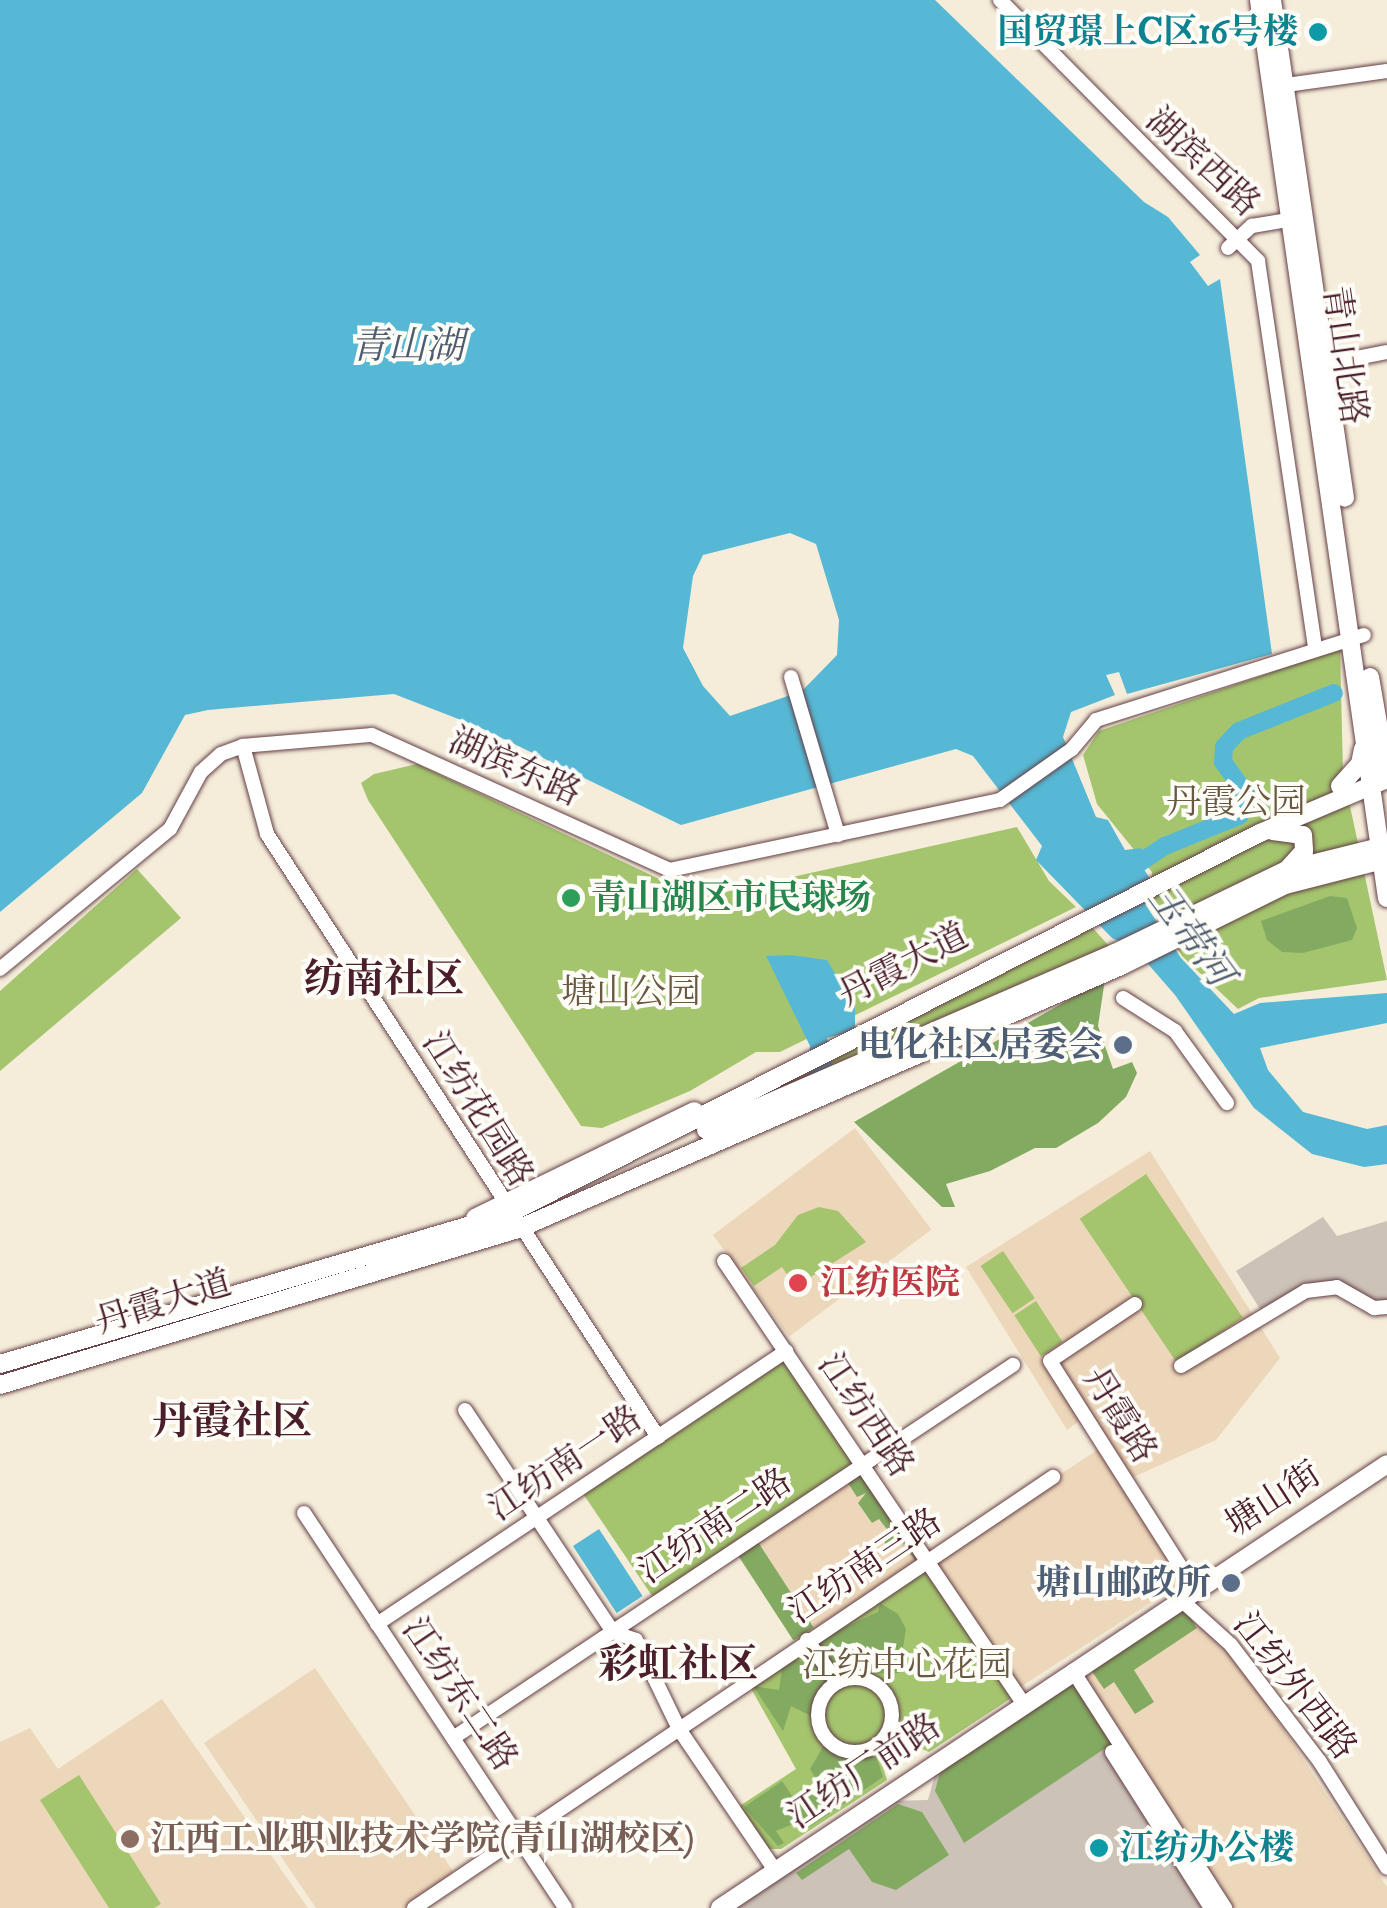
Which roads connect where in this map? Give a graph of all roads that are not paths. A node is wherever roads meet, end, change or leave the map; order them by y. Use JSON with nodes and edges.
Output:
{"nodes":[{"id":1,"x":1000,"y":0,"type":"edge"},
{"id":2,"x":1259,"y":0,"type":"edge"},
{"id":3,"x":1272,"y":0,"type":"edge"},
{"id":4,"x":1387,"y":70,"type":"edge"},
{"id":5,"x":1286,"y":85,"type":"junction"},
{"id":6,"x":1294,"y":220,"type":"junction"},
{"id":7,"x":1241,"y":236,"type":"junction"},
{"id":8,"x":1228,"y":248,"type":"dead end"},
{"id":9,"x":1387,"y":352,"type":"edge"},
{"id":10,"x":1326,"y":364,"type":"junction"},
{"id":11,"x":1359,"y":636,"type":"junction"},
{"id":12,"x":1314,"y":646,"type":"junction"},
{"id":13,"x":793,"y":684,"type":"dead end"},
{"id":14,"x":1372,"y":730,"type":"junction"},
{"id":15,"x":243,"y":746,"type":"junction"},
{"id":16,"x":1382,"y":771,"type":"edge"},
{"id":17,"x":1340,"y":786,"type":"junction"},
{"id":18,"x":1260,"y":833,"type":"junction"},
{"id":19,"x":838,"y":835,"type":"junction"},
{"id":20,"x":1383,"y":853,"type":"edge"},
{"id":21,"x":1287,"y":870,"type":"junction"},
{"id":22,"x":1320,"y":876,"type":"junction"},
{"id":23,"x":1153,"y":884,"type":"junction"},
{"id":24,"x":1387,"y":899,"type":"edge"},
{"id":25,"x":1186,"y":926,"type":"junction"},
{"id":26,"x":0,"y":970,"type":"edge"},
{"id":27,"x":1123,"y":998,"type":"dead end"},
{"id":28,"x":1227,"y":1104,"type":"dead end"},
{"id":29,"x":512,"y":1216,"type":"junction"},
{"id":30,"x":457,"y":1239,"type":"junction"},
{"id":31,"x":724,"y":1261,"type":"dead end"},
{"id":32,"x":1135,"y":1304,"type":"dead end"},
{"id":33,"x":1387,"y":1306,"type":"edge"},
{"id":34,"x":786,"y":1351,"type":"junction"},
{"id":35,"x":0,"y":1364,"type":"edge"},
{"id":36,"x":1013,"y":1365,"type":"dead end"},
{"id":37,"x":1180,"y":1366,"type":"dead end"},
{"id":38,"x":0,"y":1385,"type":"edge"},
{"id":39,"x":464,"y":1410,"type":"dead end"},
{"id":40,"x":658,"y":1437,"type":"junction"},
{"id":41,"x":862,"y":1462,"type":"junction"},
{"id":42,"x":1387,"y":1464,"type":"edge"},
{"id":43,"x":1054,"y":1478,"type":"dead end"},
{"id":44,"x":304,"y":1514,"type":"dead end"},
{"id":45,"x":536,"y":1520,"type":"junction"},
{"id":46,"x":927,"y":1560,"type":"junction"},
{"id":47,"x":1186,"y":1594,"type":"junction"},
{"id":48,"x":377,"y":1624,"type":"junction"},
{"id":49,"x":613,"y":1632,"type":"junction"},
{"id":50,"x":808,"y":1640,"type":"junction"},
{"id":51,"x":1073,"y":1671,"type":"junction"},
{"id":52,"x":837,"y":1682,"type":"junction"},
{"id":53,"x":1024,"y":1704,"type":"junction"},
{"id":54,"x":679,"y":1729,"type":"junction"},
{"id":55,"x":453,"y":1738,"type":"junction"},
{"id":56,"x":1112,"y":1752,"type":"dead end"},
{"id":57,"x":518,"y":1837,"type":"junction"},
{"id":58,"x":1387,"y":1855,"type":"edge"},
{"id":59,"x":1387,"y":1868,"type":"edge"},
{"id":60,"x":775,"y":1870,"type":"junction"},
{"id":61,"x":414,"y":1908,"type":"edge"},
{"id":62,"x":566,"y":1908,"type":"edge"},
{"id":63,"x":720,"y":1908,"type":"edge"},
{"id":64,"x":1211,"y":1908,"type":"edge"},
{"id":65,"x":1225,"y":1908,"type":"edge"}],
"edges":[{"from":1,"to":7,"type":"street","name":"湖滨西路"},
{"from":2,"to":6,"type":"main road","name":"青山北路"},
{"from":3,"to":5,"type":"main road","name":"青山北路"},
{"from":4,"to":5,"type":"street"},
{"from":5,"to":10,"type":"main road","name":"青山北路"},
{"from":6,"to":7,"type":"street"},
{"from":6,"to":11,"type":"main road","name":"青山北路"},
{"from":7,"to":8,"type":"street"},
{"from":7,"to":12,"type":"street","name":"湖滨西路"},
{"from":9,"to":10,"type":"street"},
{"from":10,"to":11,"type":"main road","name":"青山北路"},
{"from":11,"to":12,"type":"street"},
{"from":11,"to":14,"type":"main road","name":"青山北路"},
{"from":12,"to":19,"type":"street","name":"湖滨东路"},
{"from":13,"to":19,"type":"street"},
{"from":14,"to":16,"type":"main road","name":"青山北路"},
{"from":14,"to":17,"type":"main road"},
{"from":15,"to":19,"type":"street","name":"湖滨东路"},
{"from":15,"to":26,"type":"street","name":"湖滨东路"},
{"from":15,"to":29,"type":"street","name":"江纺花园路"},
{"from":16,"to":17,"type":"main road","name":"丹霞大道"},
{"from":16,"to":18,"type":"main road","name":"丹霞大道"},
{"from":16,"to":20,"type":"main road","name":"青山北路"},
{"from":17,"to":23,"type":"main road","name":"丹霞大道"},
{"from":18,"to":21,"type":"main road"},
{"from":18,"to":23,"type":"main road","name":"丹霞大道"},
{"from":20,"to":21,"type":"main road","name":"丹霞大道"},
{"from":20,"to":22,"type":"main road","name":"丹霞大道"},
{"from":20,"to":24,"type":"main road","name":"青山北路"},
{"from":21,"to":25,"type":"main road","name":"丹霞大道"},
{"from":22,"to":24,"type":"main road"},
{"from":22,"to":25,"type":"main road","name":"丹霞大道"},
{"from":23,"to":29,"type":"main road","name":"丹霞大道"},
{"from":25,"to":29,"type":"main road","name":"丹霞大道"},
{"from":27,"to":28,"type":"street"},
{"from":29,"to":30,"type":"main road","name":"丹霞大道"},
{"from":29,"to":30,"type":"main road","name":"丹霞大道"},
{"from":29,"to":40,"type":"street","name":"江纺花园路"},
{"from":30,"to":35,"type":"main road","name":"丹霞大道"},
{"from":30,"to":38,"type":"main road","name":"丹霞大道"},
{"from":31,"to":34,"type":"street","name":"江纺西路"},
{"from":32,"to":47,"type":"street","name":"丹霞路"},
{"from":33,"to":37,"type":"street"},
{"from":34,"to":40,"type":"street","name":"江纺南一路"},
{"from":34,"to":41,"type":"street","name":"江纺西路"},
{"from":36,"to":41,"type":"street","name":"江纺南二路"},
{"from":39,"to":45,"type":"street"},
{"from":40,"to":45,"type":"street","name":"江纺南一路"},
{"from":41,"to":46,"type":"street","name":"江纺西路"},
{"from":41,"to":49,"type":"street","name":"江纺南二路"},
{"from":42,"to":47,"type":"main road","name":"塘山街"},
{"from":43,"to":46,"type":"street","name":"江纺南三路"},
{"from":44,"to":48,"type":"street","name":"江纺东二路"},
{"from":45,"to":48,"type":"street","name":"江纺南一路"},
{"from":45,"to":49,"type":"street"},
{"from":46,"to":50,"type":"street","name":"江纺南三路"},
{"from":46,"to":53,"type":"street","name":"江纺西路"},
{"from":47,"to":51,"type":"main road","name":"江纺厂前路"},
{"from":47,"to":58,"type":"street","name":"江纺外西路"},
{"from":47,"to":59,"type":"street","name":"江纺外西路"},
{"from":48,"to":55,"type":"street","name":"江纺东二路"},
{"from":49,"to":54,"type":"street"},
{"from":49,"to":55,"type":"street","name":"江纺南二路"},
{"from":50,"to":52,"type":"street"},
{"from":50,"to":54,"type":"street","name":"江纺南三路"},
{"from":51,"to":53,"type":"main road","name":"江纺厂前路"},
{"from":51,"to":65,"type":"street"},
{"from":52,"to":52,"type":"street"},
{"from":53,"to":60,"type":"main road","name":"江纺厂前路"},
{"from":54,"to":57,"type":"street","name":"江纺南三路"},
{"from":54,"to":60,"type":"street"},
{"from":55,"to":57,"type":"street","name":"江纺东二路"},
{"from":56,"to":64,"type":"street"},
{"from":57,"to":61,"type":"street","name":"江纺南三路"},
{"from":57,"to":62,"type":"street","name":"江纺东二路"},
{"from":60,"to":63,"type":"main road","name":"江纺厂前路"}]}
